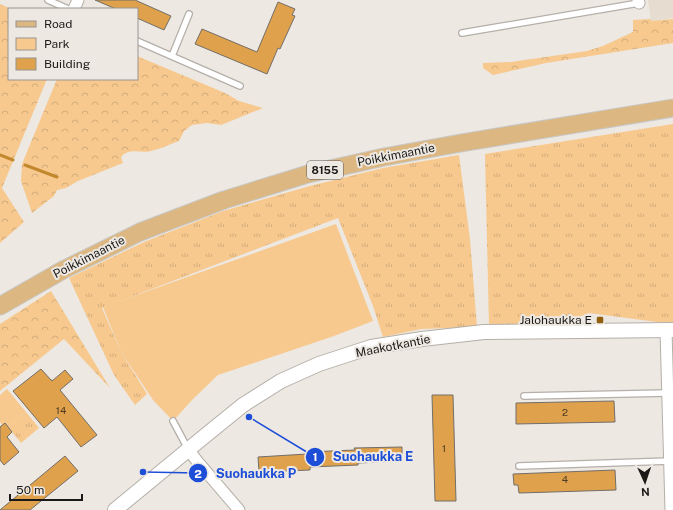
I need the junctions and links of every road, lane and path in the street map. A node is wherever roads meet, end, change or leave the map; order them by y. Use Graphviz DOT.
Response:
graph roads {
  1 [pos="48,0"];
  2 [pos="638,1"];
  3 [pos="66,8"];
  4 [pos="189,14"];
  5 [pos="462,33"];
  6 [pos="138,41"];
  7 [pos="172,56"];
  8 [pos="240,86"];
  9 [pos="673,108"];
  10 [pos="0,306"];
  11 [pos="670,330"];
  12 [pos="668,393"];
  13 [pos="524,396"];
  14 [pos="173,421"];
  15 [pos="671,433"];
  16 [pos="188,449"];
  17 [pos="670,461"];
  18 [pos="519,466"];
  19 [pos="115,510"];
  20 [pos="238,510"];
  21 [pos="671,510"];
  1 -- 3 [label="lane"];
  2 -- 5 [label="lane"];
  4 -- 7 [label="lane"];
  6 -- 7 [label="lane"];
  7 -- 8 [label="lane"];
  9 -- 10 [label="main road, Poikkimaantie / 8155"];
  11 -- 12 [label="street"];
  11 -- 16 [label="street, Maakotkantie"];
  12 -- 13 [label="lane"];
  12 -- 15 [label="street"];
  14 -- 16 [label="lane"];
  15 -- 17 [label="street"];
  16 -- 19 [label="street, Maakotkantie"];
  16 -- 20 [label="street"];
  17 -- 18 [label="lane"];
  17 -- 21 [label="street"];
}
